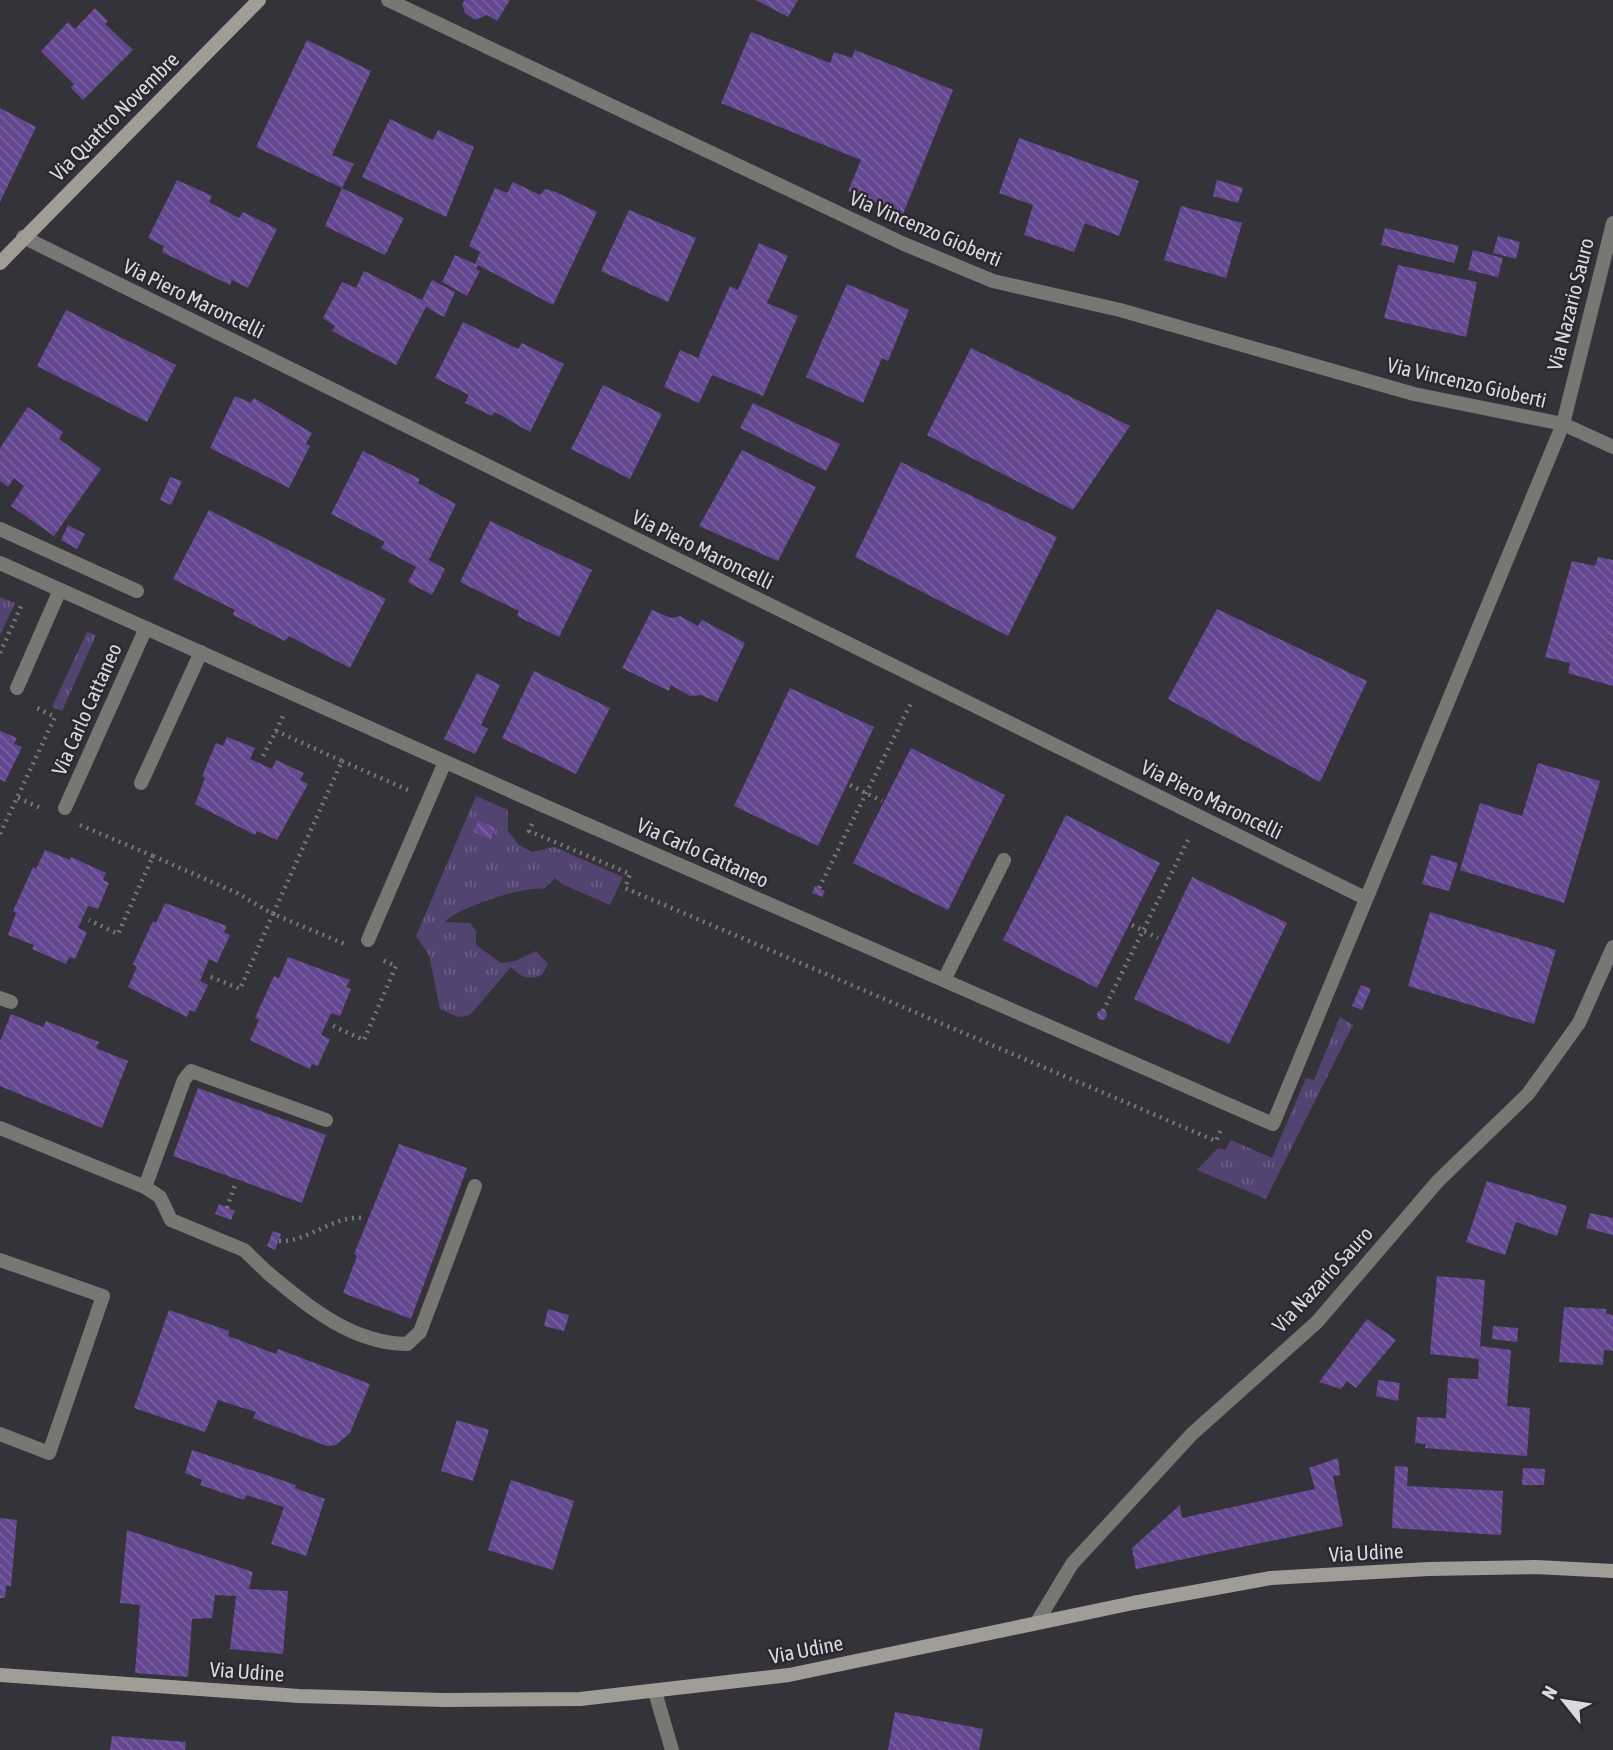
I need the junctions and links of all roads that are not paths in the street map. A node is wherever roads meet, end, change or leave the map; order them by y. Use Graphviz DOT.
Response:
graph roads {
  1 [pos="259,0"];
  2 [pos="388,0"];
  3 [pos="1613,223"];
  4 [pos="23,237"];
  5 [pos="0,263"];
  6 [pos="1563,424"];
  7 [pos="1613,447"];
  8 [pos="0,529"];
  9 [pos="0,564"];
  10 [pos="60,590"];
  11 [pos="137,592"];
  12 [pos="146,628"];
  13 [pos="201,652"];
  14 [pos="17,688"];
  15 [pos="445,762"];
  16 [pos="141,783"];
  17 [pos="62,814"];
  18 [pos="1004,860"];
  19 [pos="1365,898"];
  20 [pos="368,940"];
  21 [pos="1613,948"];
  22 [pos="944,980"];
  23 [pos="1300,1059"];
  24 [pos="327,1121"];
  25 [pos="0,1128"];
  26 [pos="475,1186"];
  27 [pos="145,1187"];
  28 [pos="0,1260"];
  29 [pos="0,1434"];
  30 [pos="1613,1571"];
  31 [pos="1037,1622"];
  32 [pos="0,1675"];
  33 [pos="655,1692"];
  34 [pos="672,1750"];
  1 -- 4 [label="street, Via Quattro Novembre"];
  2 -- 6 [label="street, Via Vincenzo Gioberti"];
  3 -- 6 [label="street, Via Nazario Sauro"];
  4 -- 5 [label="street, Via Quattro Novembre"];
  4 -- 19 [label="street, Via Piero Maroncelli"];
  6 -- 7 [label="street"];
  6 -- 19 [label="street, Via Nazario Sauro"];
  8 -- 11 [label="street"];
  9 -- 10 [label="street, Via Carlo Cattaneo"];
  10 -- 12 [label="street, Via Carlo Cattaneo"];
  10 -- 14 [label="street"];
  12 -- 13 [label="street, Via Carlo Cattaneo"];
  12 -- 17 [label="street, Via Carlo Cattaneo"];
  13 -- 15 [label="street, Via Carlo Cattaneo"];
  13 -- 16 [label="street"];
  15 -- 20 [label="street"];
  15 -- 22 [label="street, Via Carlo Cattaneo"];
  18 -- 22 [label="street"];
  19 -- 23 [label="street, Via Nazario Sauro"];
  21 -- 31 [label="street, Via Nazario Sauro"];
  22 -- 23 [label="street, Via Carlo Cattaneo"];
  24 -- 27 [label="street"];
  25 -- 27 [label="street"];
  26 -- 27 [label="street"];
  28 -- 29 [label="street"];
  30 -- 31 [label="street, Via Udine"];
  31 -- 33 [label="street, Via Udine"];
  32 -- 33 [label="street, Via Udine"];
  33 -- 34 [label="street"];
}
